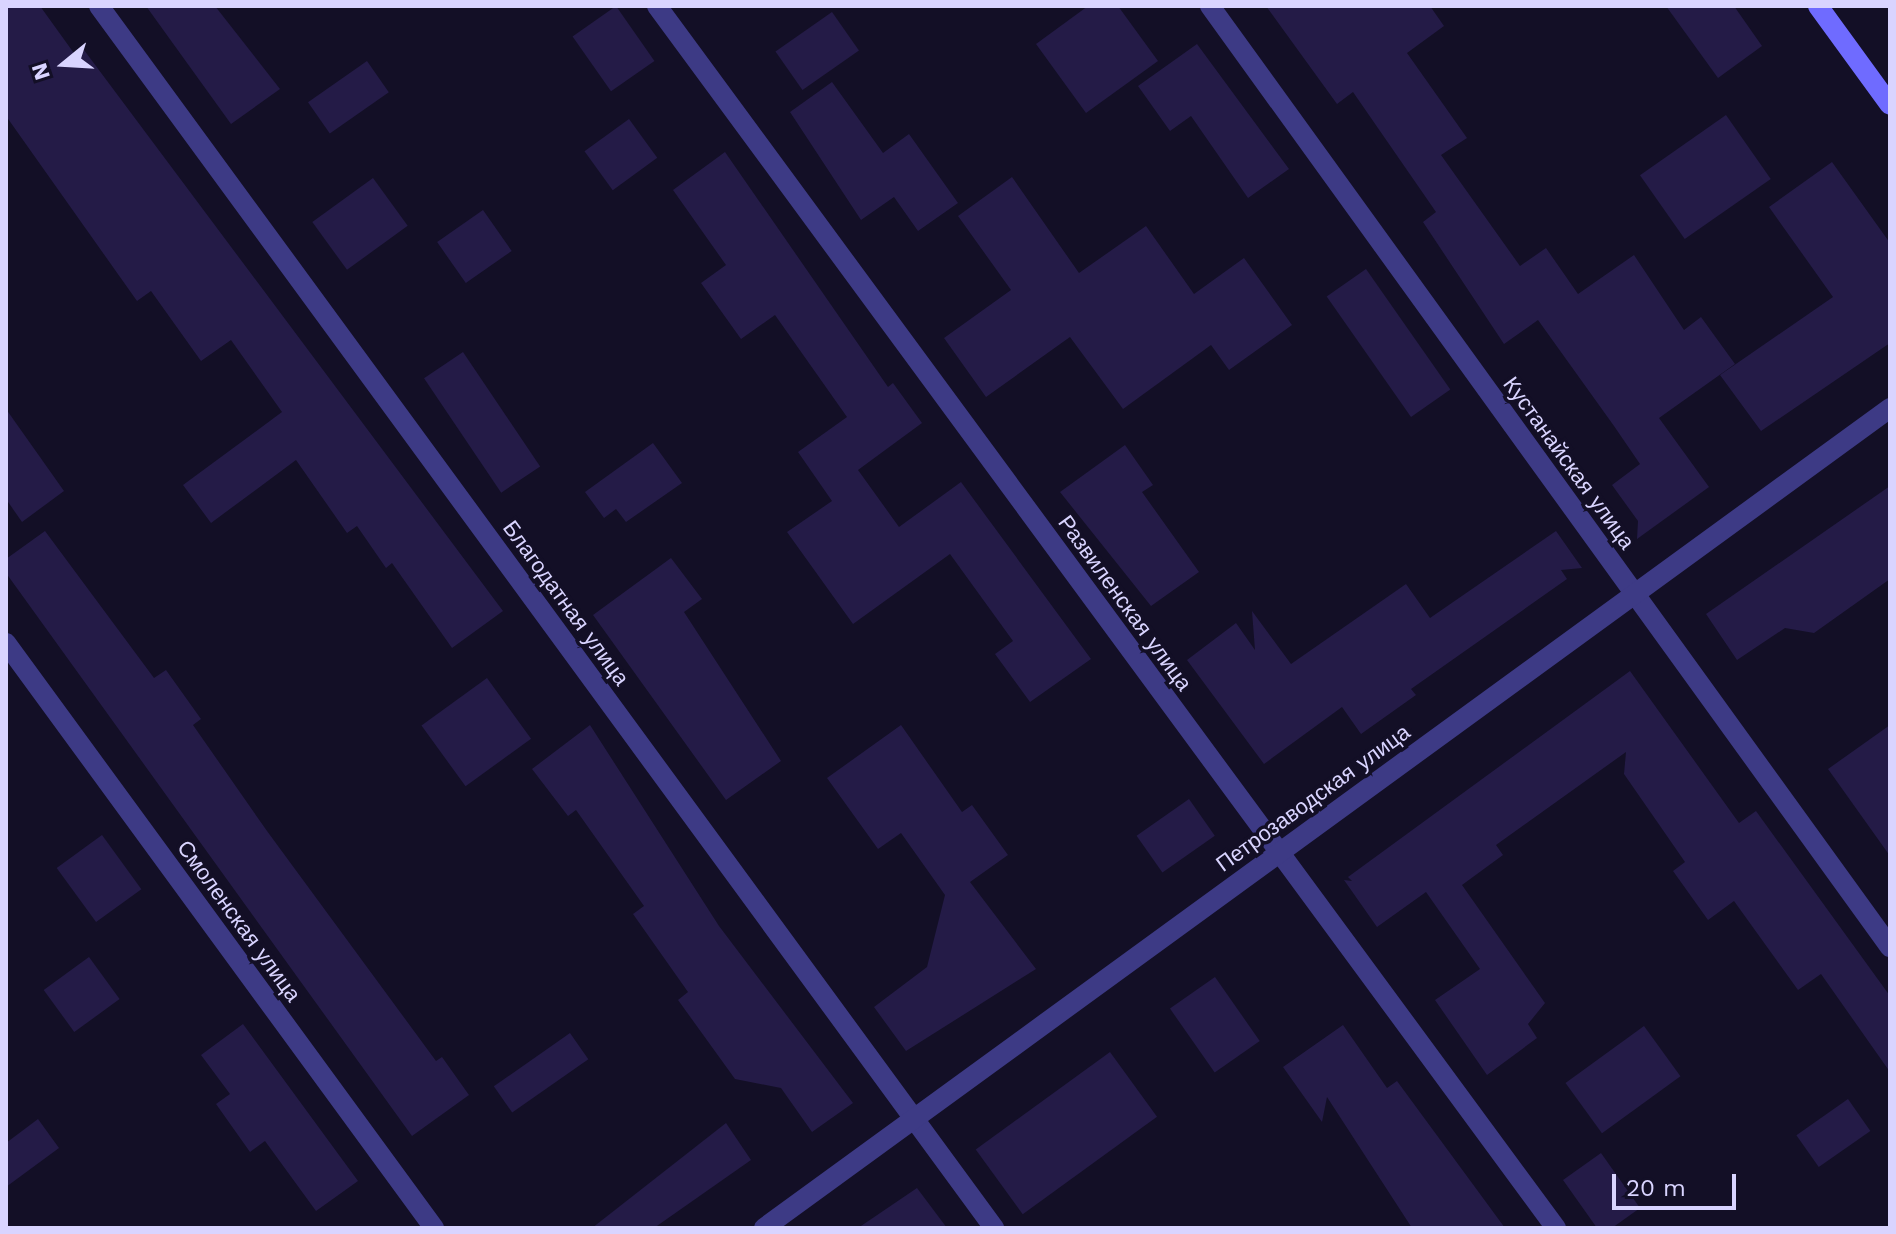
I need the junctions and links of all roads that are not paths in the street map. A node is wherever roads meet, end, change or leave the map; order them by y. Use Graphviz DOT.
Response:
graph roads {
  1 [pos="99,6"];
  2 [pos="657,6"];
  3 [pos="1210,6"];
  4 [pos="1818,6"];
  5 [pos="1890,105"];
  6 [pos="1890,408"];
  7 [pos="1633,592"];
  8 [pos="6,643"];
  9 [pos="1279,853"];
  10 [pos="1890,947"];
  11 [pos="914,1119"];
  12 [pos="434,1228"];
  13 [pos="764,1228"];
  14 [pos="994,1228"];
  15 [pos="1556,1228"];
  1 -- 11 [label="street, Благодатная улица"];
  2 -- 9 [label="street, Развиленская улица"];
  3 -- 7 [label="street, Кустанайская улица"];
  4 -- 5 [label="street"];
  6 -- 7 [label="street, Петрозаводская улица"];
  7 -- 9 [label="street, Петрозаводская улица"];
  7 -- 10 [label="street, Кустанайская улица"];
  8 -- 12 [label="street, Смоленская улица"];
  9 -- 11 [label="street, Петрозаводская улица"];
  9 -- 15 [label="street, Развиленская улица"];
  11 -- 13 [label="street, Петрозаводская улица"];
  11 -- 14 [label="street, Благодатная улица"];
}
